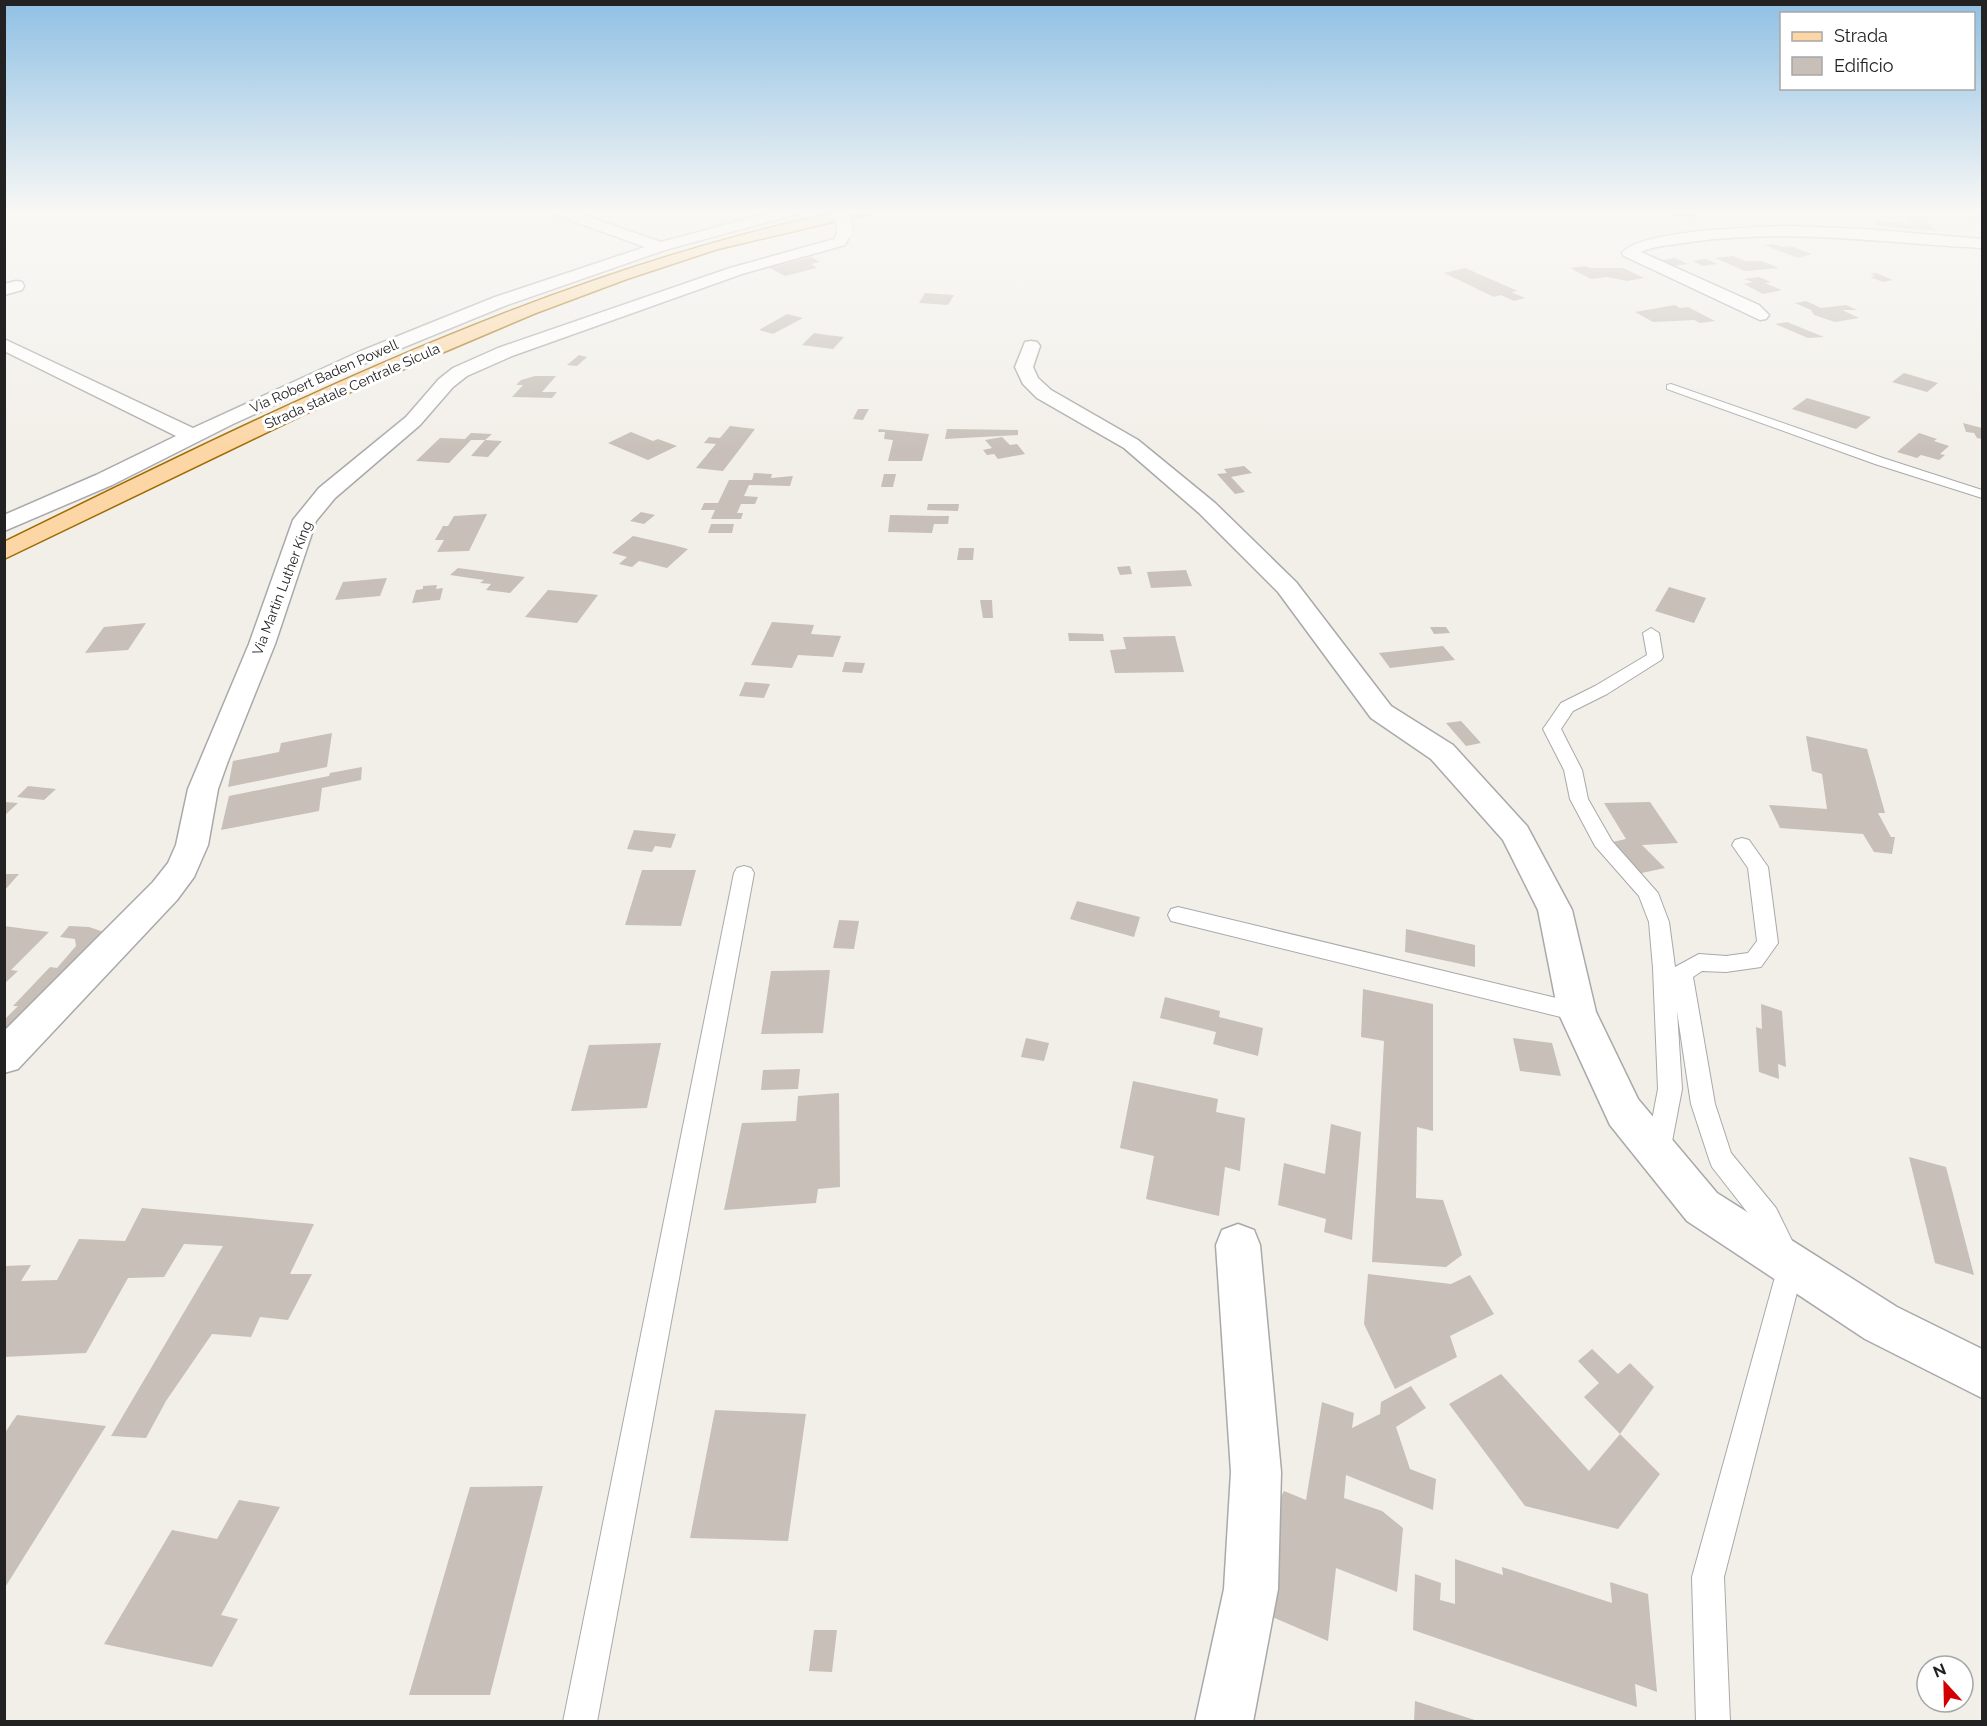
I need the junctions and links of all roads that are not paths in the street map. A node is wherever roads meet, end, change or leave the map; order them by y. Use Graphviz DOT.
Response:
graph roads {
  1 [pos="529,292"];
  2 [pos="579,292"];
  3 [pos="678,292"];
  4 [pos="1714,292"];
  5 [pos="1760,315"];
  6 [pos="4,344"];
  7 [pos="1031,346"];
  8 [pos="1671,387"];
  9 [pos="192,436"];
  10 [pos="1983,494"];
  11 [pos="4,524"];
  12 [pos="4,552"];
  13 [pos="1651,633"];
  14 [pos="1742,845"];
  15 [pos="744,873"];
  16 [pos="1178,915"];
  17 [pos="1577,1012"];
  18 [pos="4,1057"];
  19 [pos="1658,1152"];
  20 [pos="1238,1245"];
  21 [pos="1791,1265"];
  22 [pos="1983,1374"];
  23 [pos="580,1722"];
  24 [pos="1224,1722"];
  25 [pos="1713,1722"];
  1 -- 9 [label="street, Via Robert Baden Powell"];
  2 -- 12 [label="main road, Strada statale Centrale Sicula"];
  3 -- 18 [label="street, Via Martin Luther King"];
  4 -- 5 [label="street"];
  6 -- 9 [label="street"];
  7 -- 17 [label="street"];
  8 -- 10 [label="lane"];
  9 -- 11 [label="street, Via Robert Baden Powell"];
  13 -- 19 [label="lane"];
  14 -- 21 [label="lane"];
  15 -- 23 [label="lane"];
  16 -- 17 [label="lane"];
  17 -- 19 [label="street"];
  19 -- 21 [label="street"];
  20 -- 24 [label="street"];
  21 -- 22 [label="street"];
  21 -- 25 [label="lane"];
}
